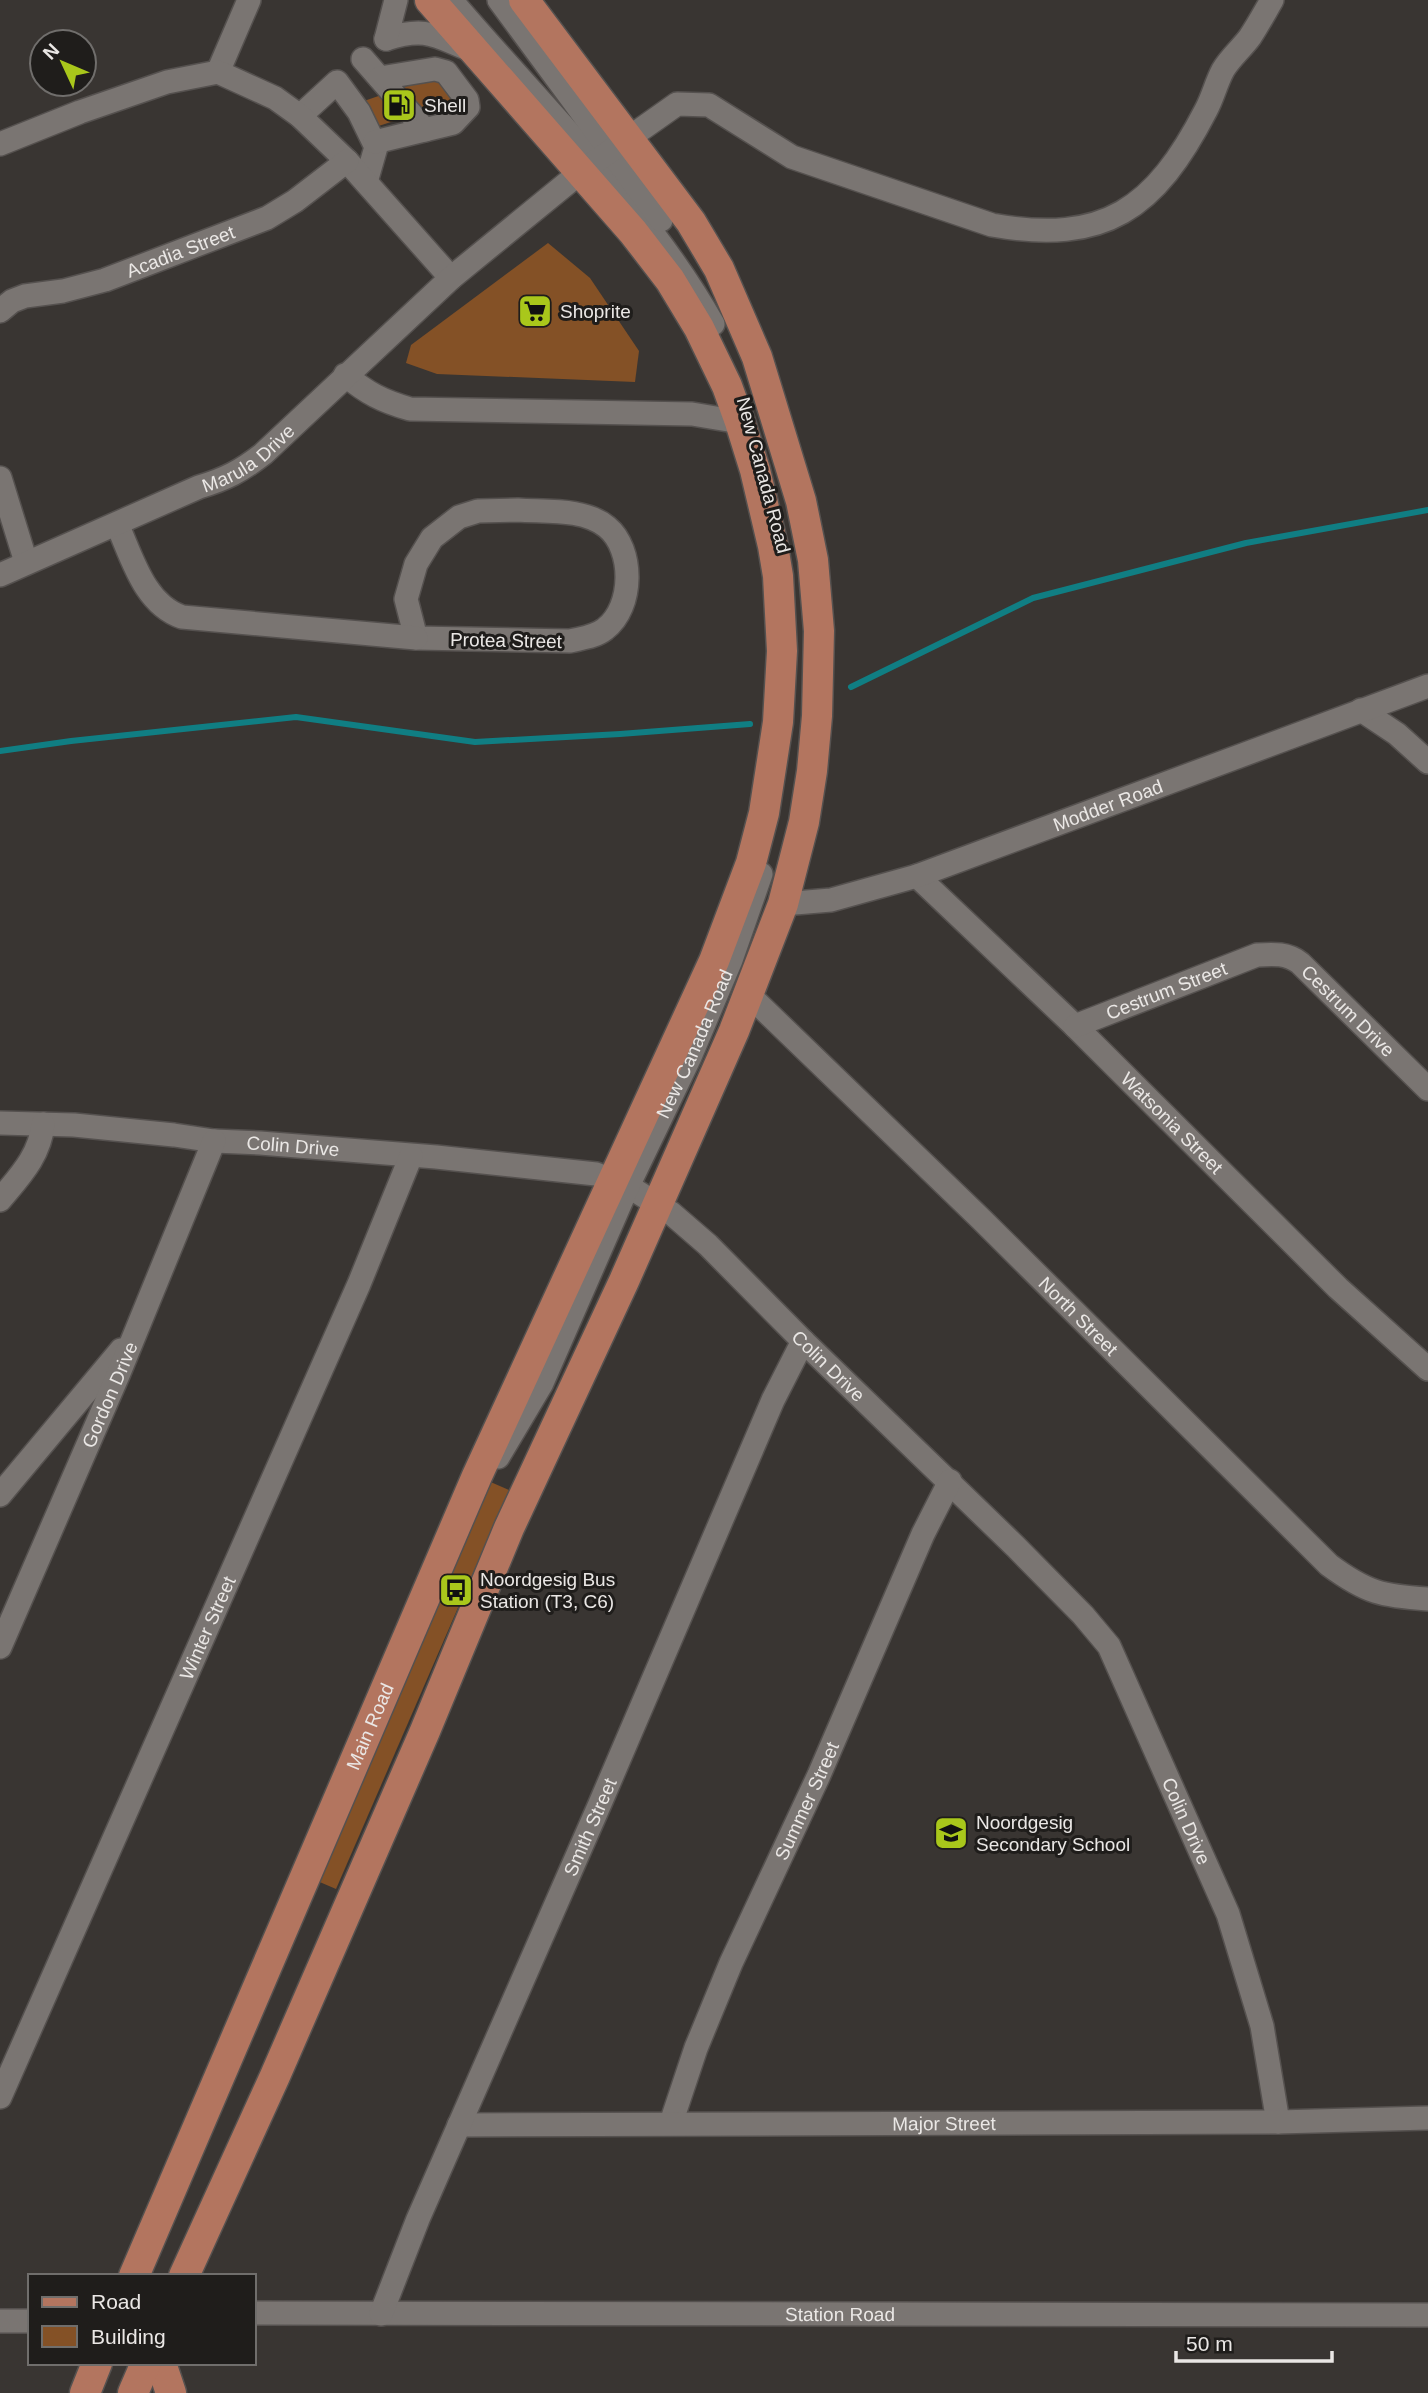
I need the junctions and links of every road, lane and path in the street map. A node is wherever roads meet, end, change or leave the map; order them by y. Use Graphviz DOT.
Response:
graph roads {
  1 [pos="249,0"];
  2 [pos="396,0"];
  3 [pos="429,0"];
  4 [pos="451,0"];
  5 [pos="499,0"];
  6 [pos="524,0"];
  7 [pos="1272,0"];
  8 [pos="474,52"];
  9 [pos="363,60"];
  10 [pos="218,72"];
  11 [pos="380,78"];
  12 [pos="300,116"];
  13 [pos="425,130"];
  14 [pos="375,142"];
  15 [pos="0,144"];
  16 [pos="603,156"];
  17 [pos="347,161"];
  18 [pos="366,182"];
  19 [pos="451,278"];
  20 [pos="0,311"];
  21 [pos="345,376"];
  22 [pos="740,422"];
  23 [pos="0,478"];
  24 [pos="117,524"];
  25 [pos="26,562"];
  26 [pos="0,575"];
  27 [pos="416,638"];
  28 [pos="1428,686"];
  29 [pos="1361,710"];
  30 [pos="1428,762"];
  31 [pos="917,876"];
  32 [pos="783,904"];
  33 [pos="1257,955"];
  34 [pos="749,995"];
  35 [pos="1075,1026"];
  36 [pos="1428,1089"];
  37 [pos="0,1122"];
  38 [pos="43,1124"];
  39 [pos="214,1141"];
  40 [pos="411,1156"];
  41 [pos="637,1192"];
  42 [pos="0,1200"];
  43 [pos="134,1335"];
  44 [pos="803,1341"];
  45 [pos="1428,1369"];
  46 [pos="950,1481"];
  47 [pos="0,1495"];
  48 [pos="1428,1599"];
  49 [pos="0,1647"];
  50 [pos="0,2097"];
  51 [pos="1428,2118"];
  52 [pos="1278,2122"];
  53 [pos="671,2123"];
  54 [pos="459,2125"];
  55 [pos="135,2274"];
  56 [pos="147,2274"];
  57 [pos="173,2274"];
  58 [pos="185,2274"];
  59 [pos="256,2313"];
  60 [pos="381,2314"];
  61 [pos="1428,2315"];
  62 [pos="0,2321"];
  63 [pos="28,2321"];
  64 [pos="96,2365"];
  65 [pos="108,2365"];
  66 [pos="133,2365"];
  67 [pos="145,2365"];
  68 [pos="162,2365"];
  69 [pos="85,2393"];
  70 [pos="96,2393"];
  71 [pos="122,2393"];
  72 [pos="133,2393"];
  73 [pos="171,2393"];
  1 -- 10 [label="street"];
  2 -- 8 [label="street"];
  3 -- 8 [label="main road, New Canada Road"];
  4 -- 16 [label="street, New Canada Road"];
  5 -- 16 [label="street, New Canada Road"];
  6 -- 16 [label="main road, New Canada Road"];
  7 -- 16 [label="street, Marula Drive"];
  8 -- 16 [label="main road, New Canada Road"];
  9 -- 11 [label="street"];
  10 -- 12 [label="street"];
  10 -- 15 [label="street"];
  11 -- 13 [label="street"];
  11 -- 13 [label="street"];
  12 -- 14 [label="street"];
  12 -- 17 [label="street"];
  13 -- 14 [label="street"];
  14 -- 18 [label="street"];
  16 -- 19 [label="street, Marula Drive"];
  16 -- 22 [label="main road, New Canada Road"];
  16 -- 32 [label="main road, New Canada Road"];
  16 -- 41 [label="street, New Canada Road"];
  17 -- 18 [label="street"];
  17 -- 20 [label="street, Acadia Street"];
  18 -- 19 [label="street"];
  19 -- 21 [label="street, Marula Drive"];
  21 -- 22 [label="street"];
  21 -- 24 [label="street, Marula Drive"];
  22 -- 41 [label="main road, New Canada Road"];
  23 -- 25 [label="street"];
  24 -- 25 [label="street, Marula Drive"];
  24 -- 27 [label="street, Protea Street"];
  25 -- 26 [label="street, Marula Drive"];
  27 -- 27 [label="street, Protea Street"];
  28 -- 29 [label="street, Modder Road"];
  29 -- 30 [label="street"];
  29 -- 31 [label="street, Modder Road"];
  31 -- 32 [label="street, Modder Road"];
  31 -- 35 [label="street, Watsonia Street"];
  32 -- 34 [label="main road, New Canada Road"];
  33 -- 35 [label="street, Cestrum Street"];
  33 -- 36 [label="street, Cestrum Drive"];
  34 -- 41 [label="main road, New Canada Road"];
  34 -- 48 [label="street, North Street"];
  35 -- 45 [label="street, Watsonia Street"];
  37 -- 38 [label="street, Colin Drive"];
  38 -- 39 [label="street, Colin Drive"];
  38 -- 42 [label="street"];
  39 -- 40 [label="street, Colin Drive"];
  39 -- 43 [label="street, Gordon Drive"];
  40 -- 41 [label="street, Colin Drive"];
  40 -- 50 [label="street, Winter Street"];
  41 -- 44 [label="street, Colin Drive"];
  41 -- 55 [label="main road, Main Road"];
  41 -- 56 [label="street, Main Road"];
  41 -- 57 [label="street"];
  41 -- 58 [label="main road"];
  43 -- 47 [label="street"];
  43 -- 49 [label="street, Gordon Drive"];
  44 -- 46 [label="street, Colin Drive"];
  44 -- 54 [label="street, Smith Street"];
  46 -- 52 [label="street, Colin Drive"];
  46 -- 53 [label="street, Summer Street"];
  51 -- 52 [label="street, Major Street"];
  52 -- 53 [label="street, Major Street"];
  53 -- 54 [label="street, Major Street"];
  54 -- 60 [label="street, Smith Street"];
  59 -- 60 [label="street, Station Road"];
  60 -- 61 [label="street, Station Road"];
  62 -- 63 [label="street"];
  64 -- 69 [label="main road"];
  65 -- 70 [label="street"];
  66 -- 71 [label="street"];
  67 -- 72 [label="main road"];
  68 -- 73 [label="main road"];
}
